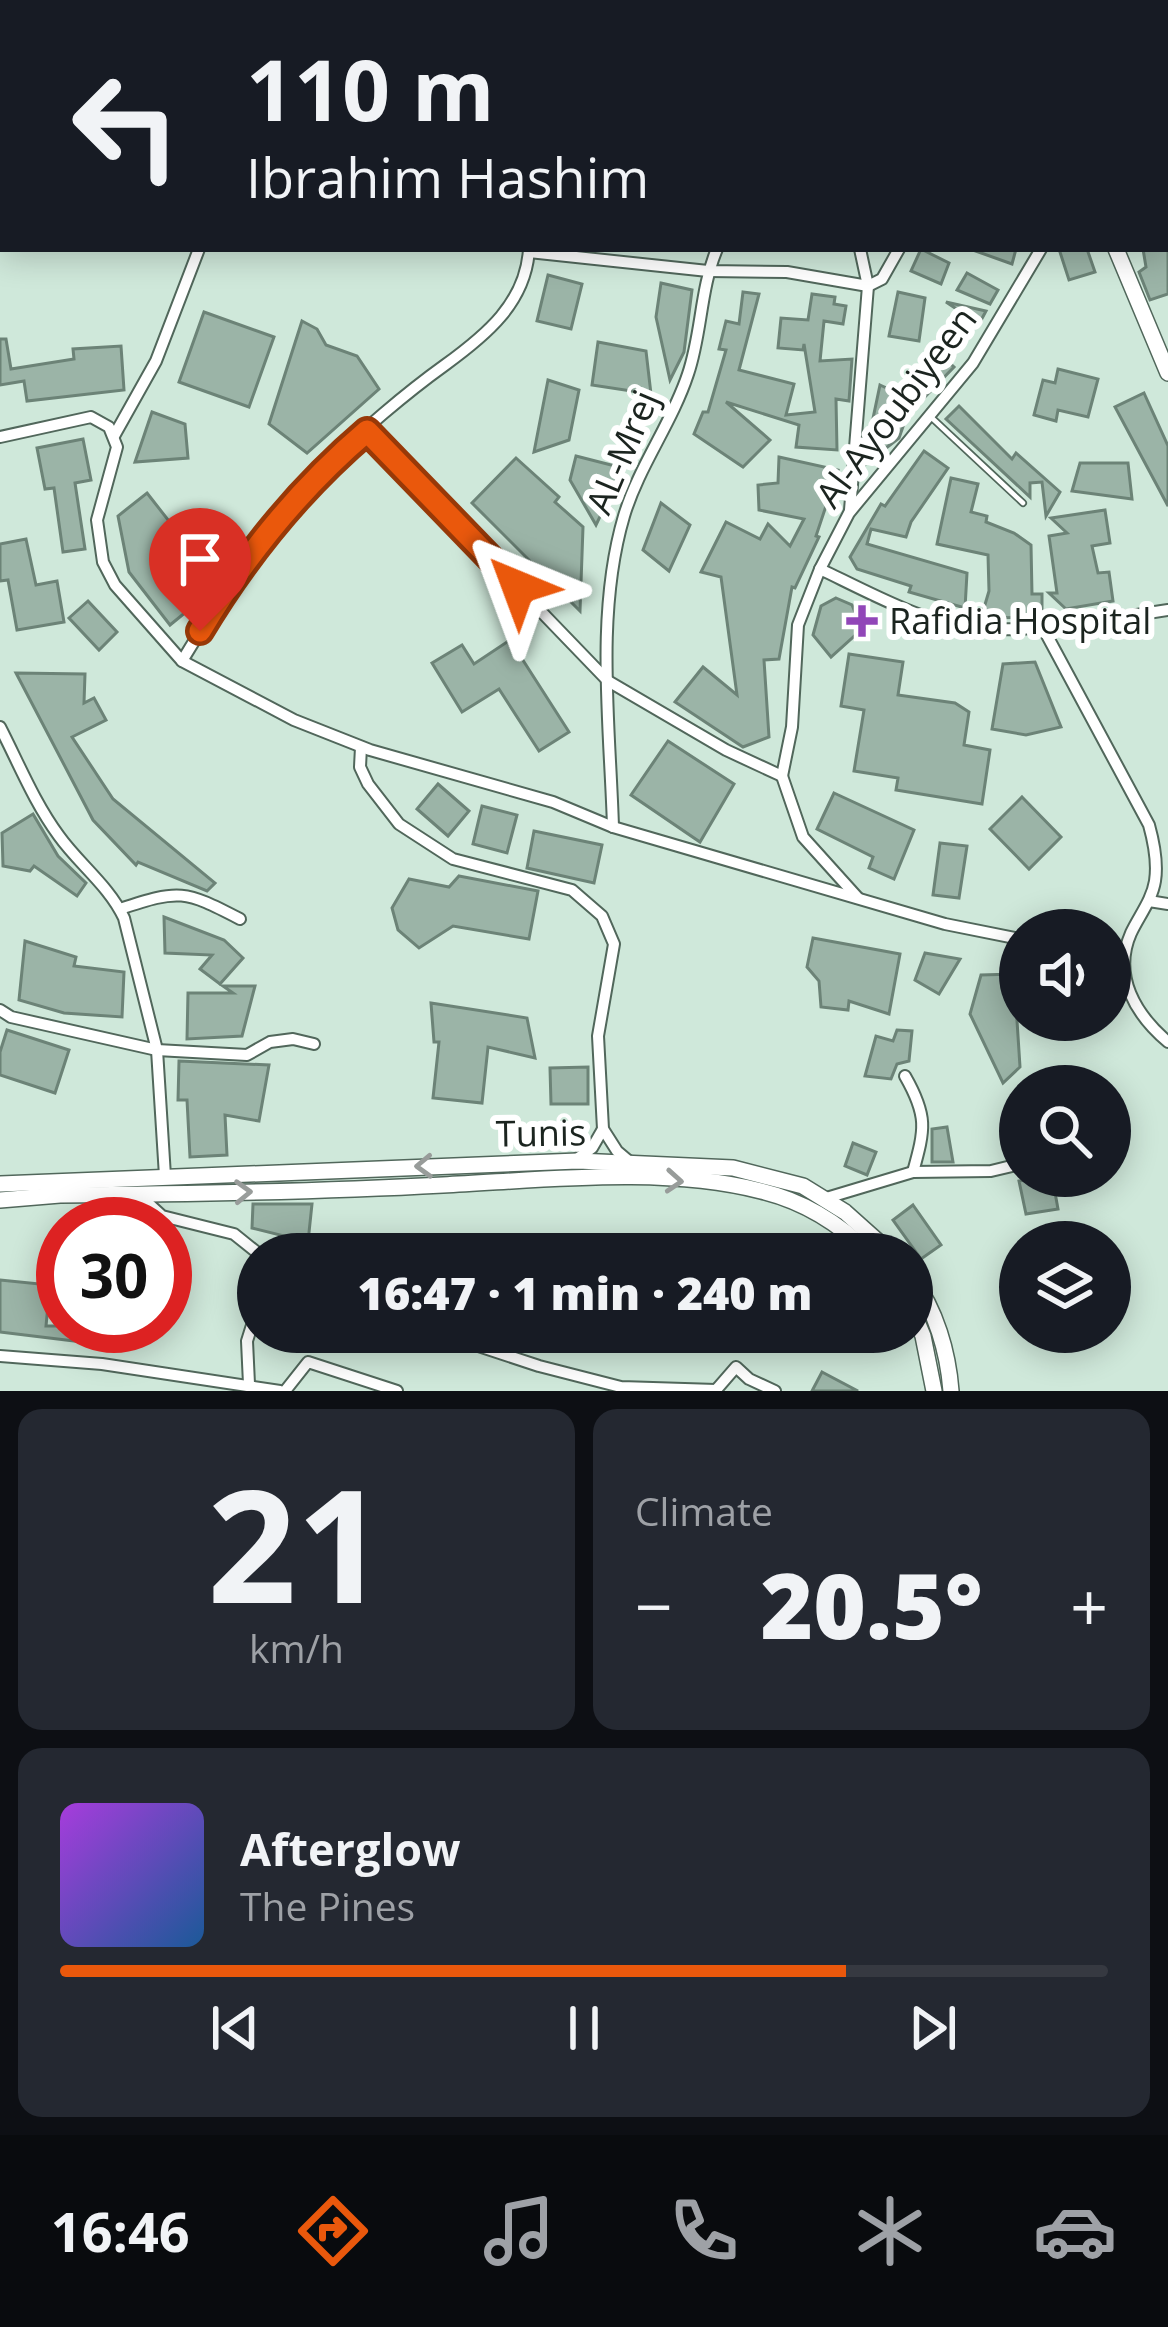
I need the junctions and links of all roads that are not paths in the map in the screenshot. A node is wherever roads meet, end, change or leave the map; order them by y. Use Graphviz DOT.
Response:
graph roads {
  1 [pos="198,252"];
  2 [pos="529,252"];
  3 [pos="538,252"];
  4 [pos="716,252"];
  5 [pos="861,252"];
  6 [pos="897,252"];
  7 [pos="1039,252"];
  8 [pos="1118,252"];
  9 [pos="708,272"];
  10 [pos="868,286"];
  11 [pos="1168,373"];
  12 [pos="927,414"];
  13 [pos="367,431"];
  14 [pos="114,436"];
  15 [pos="0,437"];
  16 [pos="1023,503"];
  17 [pos="849,513"];
  18 [pos="820,569"];
  19 [pos="1168,610"];
  20 [pos="1043,628"];
  21 [pos="182,661"];
  22 [pos="608,681"];
  23 [pos="0,727"];
  24 [pos="361,747"];
  25 [pos="782,776"];
  26 [pos="613,827"];
  27 [pos="859,899"];
  28 [pos="1149,901"];
  29 [pos="1168,904"];
  30 [pos="120,909"];
  31 [pos="240,920"];
  32 [pos="1131,933"];
  33 [pos="999,935"];
  34 [pos="1131,994"];
  35 [pos="0,1010"];
  36 [pos="1168,1042"];
  37 [pos="314,1044"];
  38 [pos="157,1050"];
  39 [pos="905,1076"];
  40 [pos="603,1129"];
  41 [pos="574,1161"];
  42 [pos="630,1162"];
  43 [pos="999,1169"];
  44 [pos="913,1172"];
  45 [pos="165,1176"];
  46 [pos="0,1184"];
  47 [pos="138,1194"];
  48 [pos="824,1198"];
  49 [pos="0,1200"];
  50 [pos="845,1233"];
  51 [pos="870,1233"];
  52 [pos="237,1236"];
  53 [pos="933,1322"];
  54 [pos="248,1353"];
  55 [pos="500,1353"];
  56 [pos="926,1353"];
  57 [pos="0,1356"];
  58 [pos="249,1384"];
  59 [pos="283,1391"];
  60 [pos="398,1391"];
  61 [pos="775,1391"];
  62 [pos="934,1391"];
  63 [pos="951,1391"];
  1 -- 14 [label="street"];
  2 -- 13 [label="street"];
  3 -- 9 [label="street"];
  4 -- 9 [label="street, AL-Mrej"];
  5 -- 10 [label="street"];
  6 -- 10 [label="street"];
  7 -- 12 [label="street, Al-Ayoubiyeen"];
  8 -- 11 [label="main road"];
  9 -- 10 [label="street"];
  9 -- 22 [label="street, AL-Mrej"];
  10 -- 17 [label="street"];
  12 -- 16 [label="lane"];
  12 -- 17 [label="street, Al-Ayoubiyeen"];
  13 -- 21 [label="street"];
  13 -- 22 [label="street"];
  14 -- 15 [label="street"];
  14 -- 21 [label="street"];
  17 -- 18 [label="street, Al-Ayoubiyeen"];
  18 -- 20 [label="street"];
  18 -- 25 [label="street, Al-Ayoubiyeen"];
  19 -- 20 [label="street"];
  20 -- 28 [label="street"];
  21 -- 24 [label="street"];
  22 -- 25 [label="street"];
  22 -- 26 [label="street, AL-Mrej"];
  23 -- 30 [label="street"];
  24 -- 26 [label="street"];
  24 -- 40 [label="street"];
  25 -- 27 [label="street"];
  26 -- 27 [label="street"];
  27 -- 33 [label="street"];
  28 -- 29 [label="street"];
  28 -- 32 [label="street"];
  30 -- 31 [label="street"];
  30 -- 38 [label="street"];
  34 -- 36 [label="street"];
  35 -- 38 [label="street"];
  37 -- 38 [label="street"];
  38 -- 45 [label="street"];
  39 -- 44 [label="street"];
  40 -- 41 [label="street"];
  40 -- 42 [label="street"];
  41 -- 42 [label="main road, Tunis"];
  41 -- 45 [label="main road, Tunis, one-way"];
  42 -- 48 [label="main road, Tunis"];
  43 -- 44 [label="street"];
  44 -- 48 [label="street"];
  45 -- 46 [label="main road, Tunis"];
  47 -- 49 [label="main road"];
  47 -- 50 [label="main road, one-way"];
  47 -- 52 [label="street"];
  48 -- 51 [label="main road, Tunis"];
  53 -- 63 [label="main road"];
  54 -- 58 [label="street"];
  55 -- 61 [label="street"];
  56 -- 62 [label="main road"];
  57 -- 58 [label="street"];
  58 -- 59 [label="street"];
  59 -- 60 [label="street"];
}
